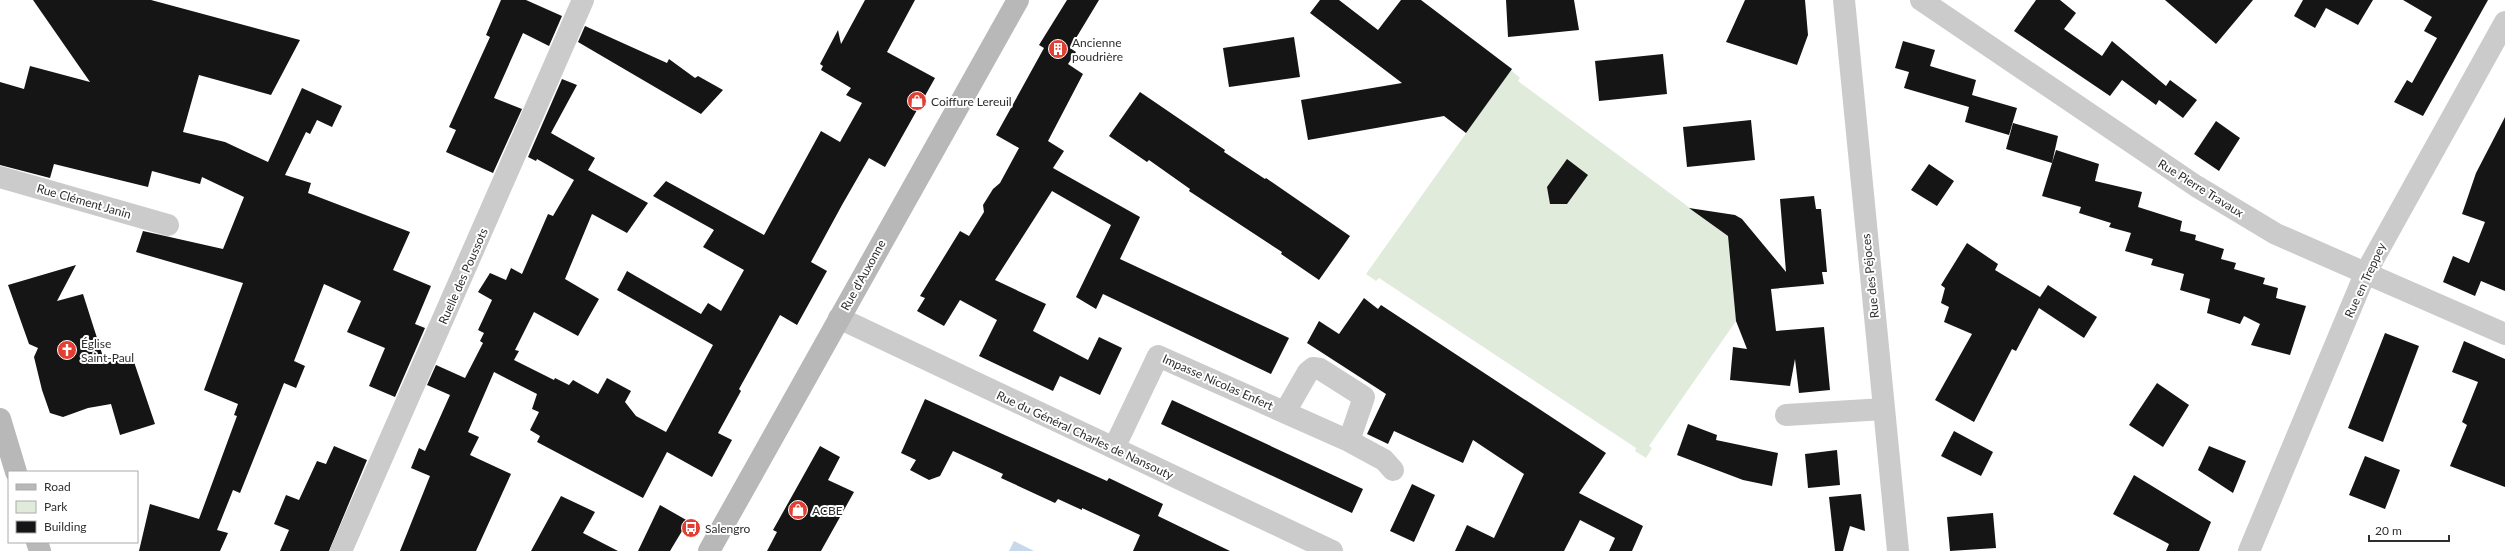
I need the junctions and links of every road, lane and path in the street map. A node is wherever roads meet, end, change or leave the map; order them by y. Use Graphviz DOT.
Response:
graph roads {
  1 [pos="583,0"];
  2 [pos="1018,0"];
  3 [pos="1844,0"];
  4 [pos="1921,0"];
  5 [pos="2505,22"];
  6 [pos="0,177"];
  7 [pos="168,225"];
  8 [pos="2365,274"];
  9 [pos="839,318"];
  10 [pos="2505,334"];
  11 [pos="1884,409"];
  12 [pos="1285,412"];
  13 [pos="1786,415"];
  14 [pos="0,419"];
  15 [pos="1349,441"];
  16 [pos="1114,448"];
  17 [pos="1393,470"];
  18 [pos="16,471"];
  19 [pos="341,551"];
  20 [pos="709,551"];
  21 [pos="1332,551"];
  22 [pos="1898,551"];
  23 [pos="2249,551"];
  1 -- 19 [label="street, Ruelle des Poussots"];
  2 -- 9 [label="main road, Rue d'Auxonne"];
  3 -- 11 [label="street, Rue des Péjoces"];
  4 -- 8 [label="street, Rue Pierre Travaux"];
  5 -- 8 [label="street, Rue en Treppey"];
  6 -- 7 [label="street, Rue Clément Janin"];
  8 -- 10 [label="street, Rue Pierre Travaux"];
  8 -- 23 [label="street, Rue en Treppey"];
  9 -- 16 [label="street, Rue du Général Charles de Nansouty"];
  9 -- 20 [label="main road, Rue d'Auxonne"];
  11 -- 13 [label="street"];
  11 -- 22 [label="street, Rue des Péjoces"];
  12 -- 15 [label="street, Impasse Nicolas Enfert"];
  12 -- 15 [label="street, Impasse Nicolas Enfert"];
  12 -- 16 [label="street, Impasse Nicolas Enfert"];
  14 -- 18 [label="main road"];
  15 -- 17 [label="street, Impasse Nicolas Enfert"];
  16 -- 21 [label="street, Rue du Général Charles de Nansouty"];
}
